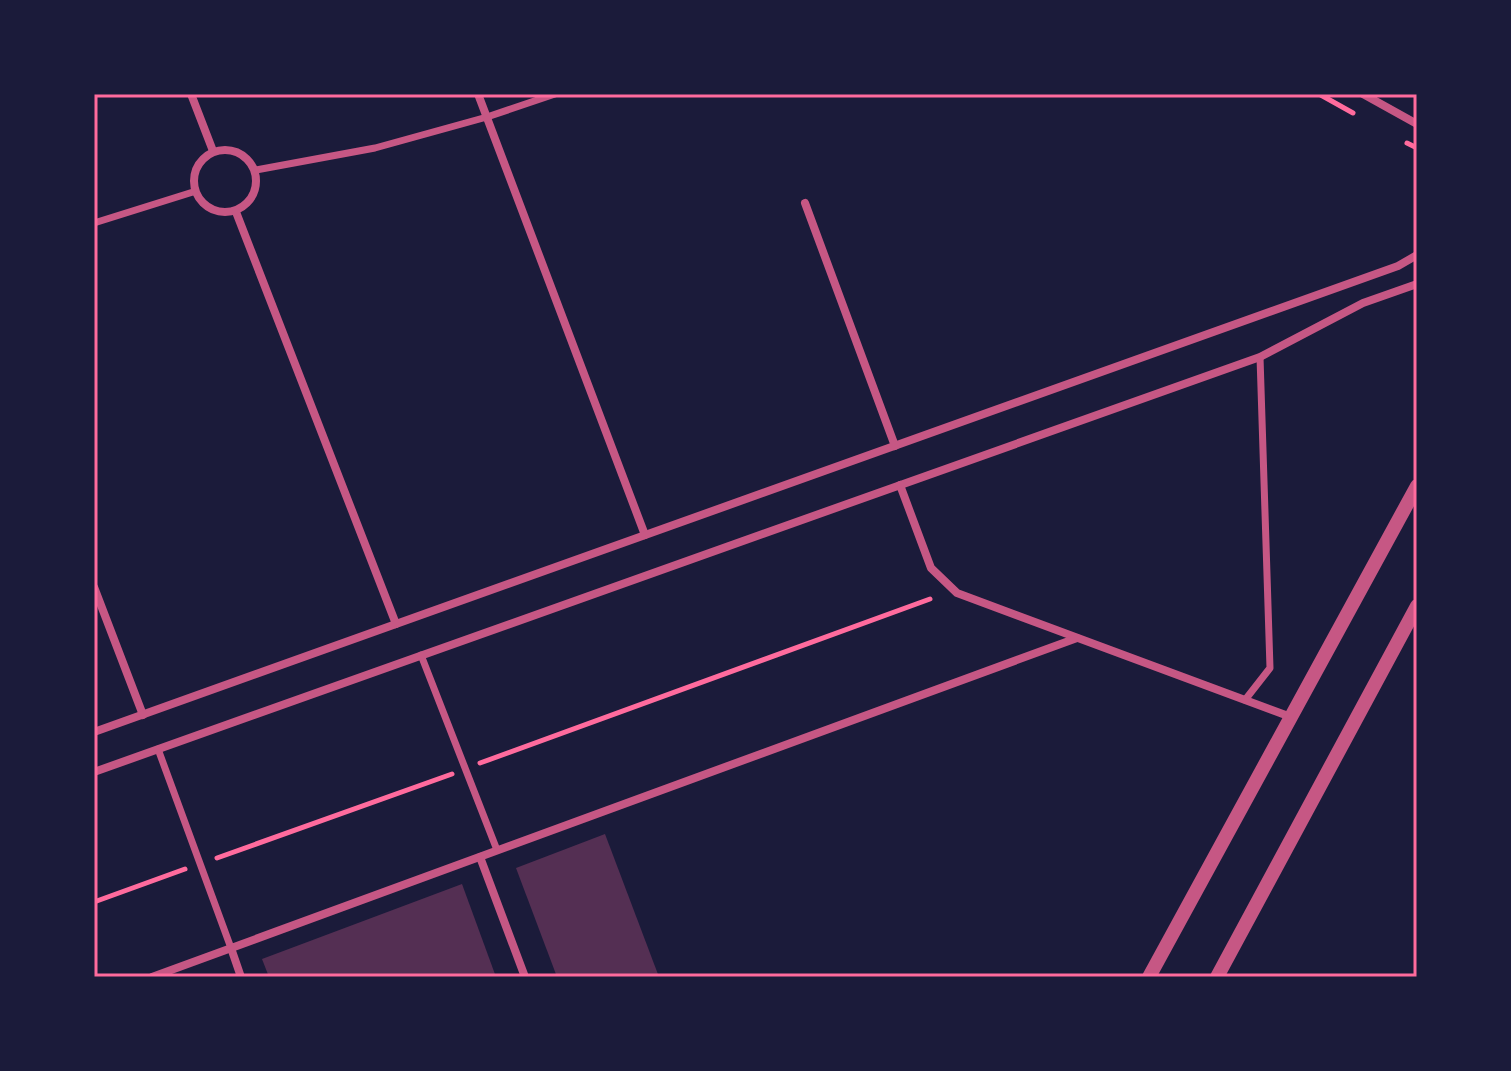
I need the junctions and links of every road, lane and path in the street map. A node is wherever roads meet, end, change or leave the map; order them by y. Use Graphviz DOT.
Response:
graph roads {
  1 [pos="191,94"];
  2 [pos="478,94"];
  3 [pos="555,94"];
  4 [pos="1363,94"];
  5 [pos="487,117"];
  6 [pos="1417,124"];
  7 [pos="213,151"];
  8 [pos="256,170"];
  9 [pos="193,192"];
  10 [pos="805,203"];
  11 [pos="236,212"];
  12 [pos="94,223"];
  13 [pos="1417,255"];
  14 [pos="1417,284"];
  15 [pos="1260,357"];
  16 [pos="895,446"];
  17 [pos="900,485"];
  18 [pos="1417,486"];
  19 [pos="645,535"];
  20 [pos="94,587"];
  21 [pos="930,599"];
  22 [pos="1417,606"];
  23 [pos="396,624"];
  24 [pos="1077,638"];
  25 [pos="421,655"];
  26 [pos="1245,700"];
  27 [pos="143,715"];
  28 [pos="1291,717"];
  29 [pos="94,732"];
  30 [pos="158,749"];
  31 [pos="465,769"];
  32 [pos="94,772"];
  33 [pos="497,850"];
  34 [pos="480,857"];
  35 [pos="200,864"];
  36 [pos="94,902"];
  37 [pos="231,948"];
  38 [pos="152,977"];
  39 [pos="241,977"];
  40 [pos="525,977"];
  41 [pos="1149,977"];
  42 [pos="1217,977"];
  1 -- 7 [label="street"];
  2 -- 5 [label="street"];
  3 -- 5 [label="street"];
  4 -- 6 [label="street"];
  5 -- 8 [label="street"];
  5 -- 19 [label="street"];
  7 -- 8 [label="street"];
  7 -- 9 [label="street"];
  8 -- 11 [label="street"];
  9 -- 11 [label="street"];
  9 -- 12 [label="street"];
  10 -- 16 [label="street"];
  11 -- 23 [label="street"];
  13 -- 16 [label="street"];
  14 -- 15 [label="street"];
  15 -- 17 [label="street"];
  15 -- 26 [label="street"];
  16 -- 19 [label="street"];
  17 -- 24 [label="street"];
  17 -- 25 [label="street"];
  18 -- 28 [label="street"];
  19 -- 23 [label="street"];
  20 -- 27 [label="street"];
  21 -- 31 [label="path"];
  22 -- 42 [label="street"];
  23 -- 27 [label="street"];
  24 -- 26 [label="street"];
  24 -- 33 [label="street"];
  25 -- 30 [label="street"];
  25 -- 31 [label="street"];
  26 -- 28 [label="street"];
  27 -- 29 [label="street"];
  28 -- 41 [label="street"];
  30 -- 32 [label="street"];
  30 -- 35 [label="street"];
  31 -- 33 [label="street"];
  31 -- 35 [label="path"];
  33 -- 34 [label="street"];
  34 -- 37 [label="street"];
  34 -- 40 [label="street"];
  35 -- 36 [label="path"];
  35 -- 37 [label="street"];
  37 -- 38 [label="street"];
  37 -- 39 [label="street"];
}
